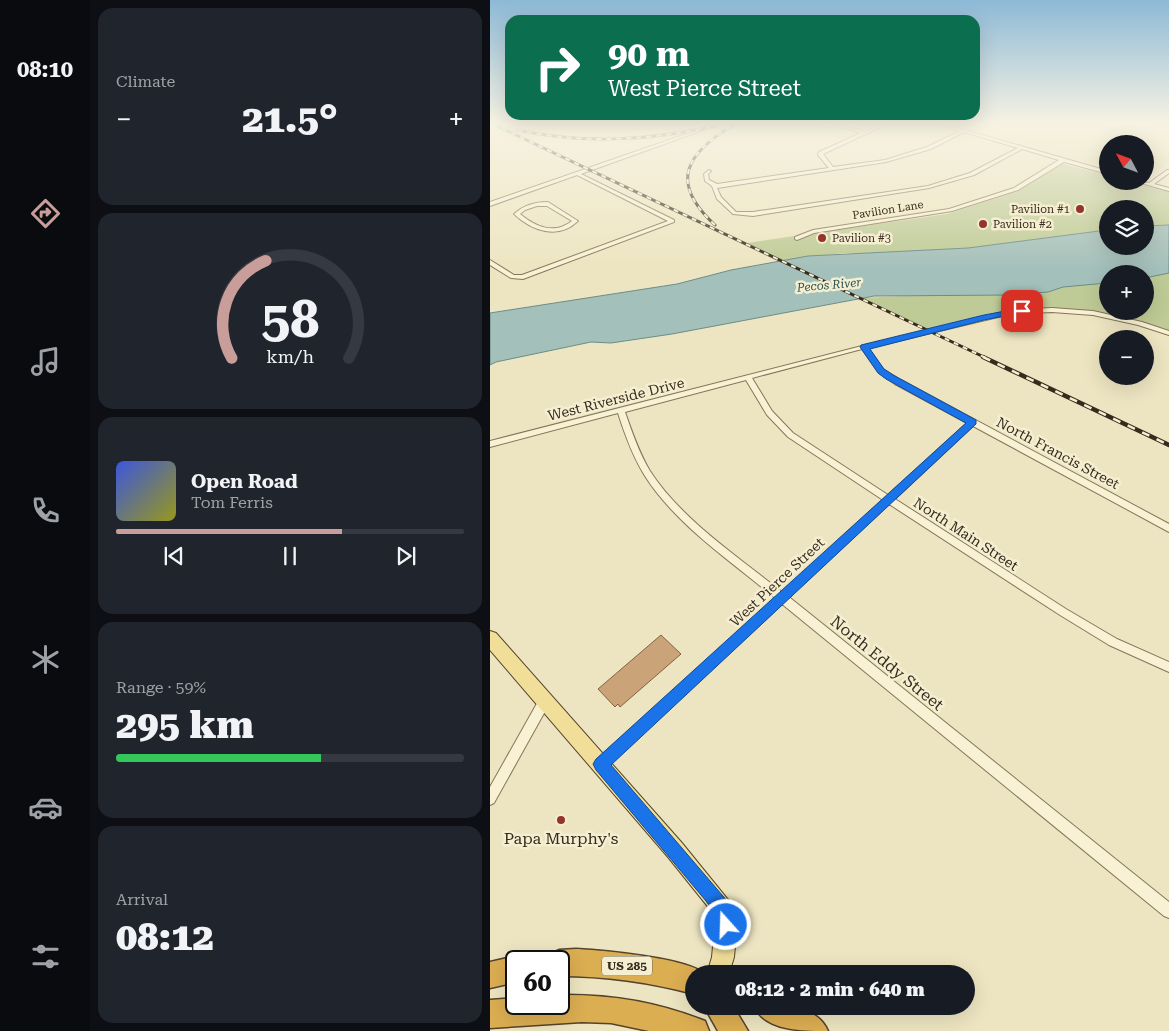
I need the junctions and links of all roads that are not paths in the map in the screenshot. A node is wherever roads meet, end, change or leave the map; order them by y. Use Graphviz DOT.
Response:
graph roads {
  1 [pos="708,172"];
  2 [pos="811,172"];
  3 [pos="975,172"];
  4 [pos="1043,172"];
  5 [pos="1167,172"];
  6 [pos="576,173"];
  7 [pos="1154,182"];
  8 [pos="716,186"];
  9 [pos="1154,186"];
  10 [pos="1169,190"];
  11 [pos="516,195"];
  12 [pos="490,204"];
  13 [pos="532,205"];
  14 [pos="797,238"];
  15 [pos="490,262"];
  16 [pos="1169,333"];
  17 [pos="864,347"];
  18 [pos="748,378"];
  19 [pos="621,410"];
  20 [pos="973,422"];
  21 [pos="490,444"];
  22 [pos="888,500"];
  23 [pos="1169,528"];
  24 [pos="782,599"];
  25 [pos="490,638"];
  26 [pos="1169,667"];
  27 [pos="544,702"];
  28 [pos="601,764"];
  29 [pos="490,799"];
  30 [pos="1169,912"];
  31 [pos="570,963"];
  32 [pos="721,965"];
  33 [pos="505,972"];
  34 [pos="490,975"];
  35 [pos="685,978"];
  36 [pos="490,1014"];
  37 [pos="723,1015"];
  38 [pos="784,1015"];
  39 [pos="695,1031"];
  40 [pos="734,1031"];
  41 [pos="814,1031"];
  1 -- 8 [label="street"];
  2 -- 8 [label="street"];
  3 -- 8 [label="street"];
  4 -- 14 [label="street, Pavilion Lane"];
  5 -- 7 [label="street"];
  6 -- 11 [label="street"];
  6 -- 15 [label="street"];
  9 -- 10 [label="street"];
  11 -- 12 [label="street"];
  11 -- 13 [label="street"];
  13 -- 13 [label="street"];
  16 -- 17 [label="street, West Riverside Drive"];
  17 -- 18 [label="street, West Riverside Drive"];
  17 -- 20 [label="street, North Francis Street"];
  18 -- 19 [label="street, West Riverside Drive"];
  18 -- 22 [label="street, North Main Street"];
  19 -- 21 [label="street, West Riverside Drive"];
  19 -- 24 [label="street, North Eddy Street"];
  20 -- 22 [label="street, West Pierce Street"];
  20 -- 23 [label="street, North Francis Street"];
  22 -- 24 [label="street, West Pierce Street"];
  22 -- 26 [label="street, North Main Street"];
  24 -- 28 [label="street, West Pierce Street"];
  24 -- 30 [label="street, North Eddy Street"];
  25 -- 27 [label="main road"];
  27 -- 28 [label="main road"];
  27 -- 29 [label="street"];
  28 -- 32 [label="main road"];
  31 -- 35 [label="highway, US 285"];
  33 -- 34 [label="highway"];
  36 -- 39 [label="highway"];
  37 -- 40 [label="highway"];
  38 -- 41 [label="highway"];
}
